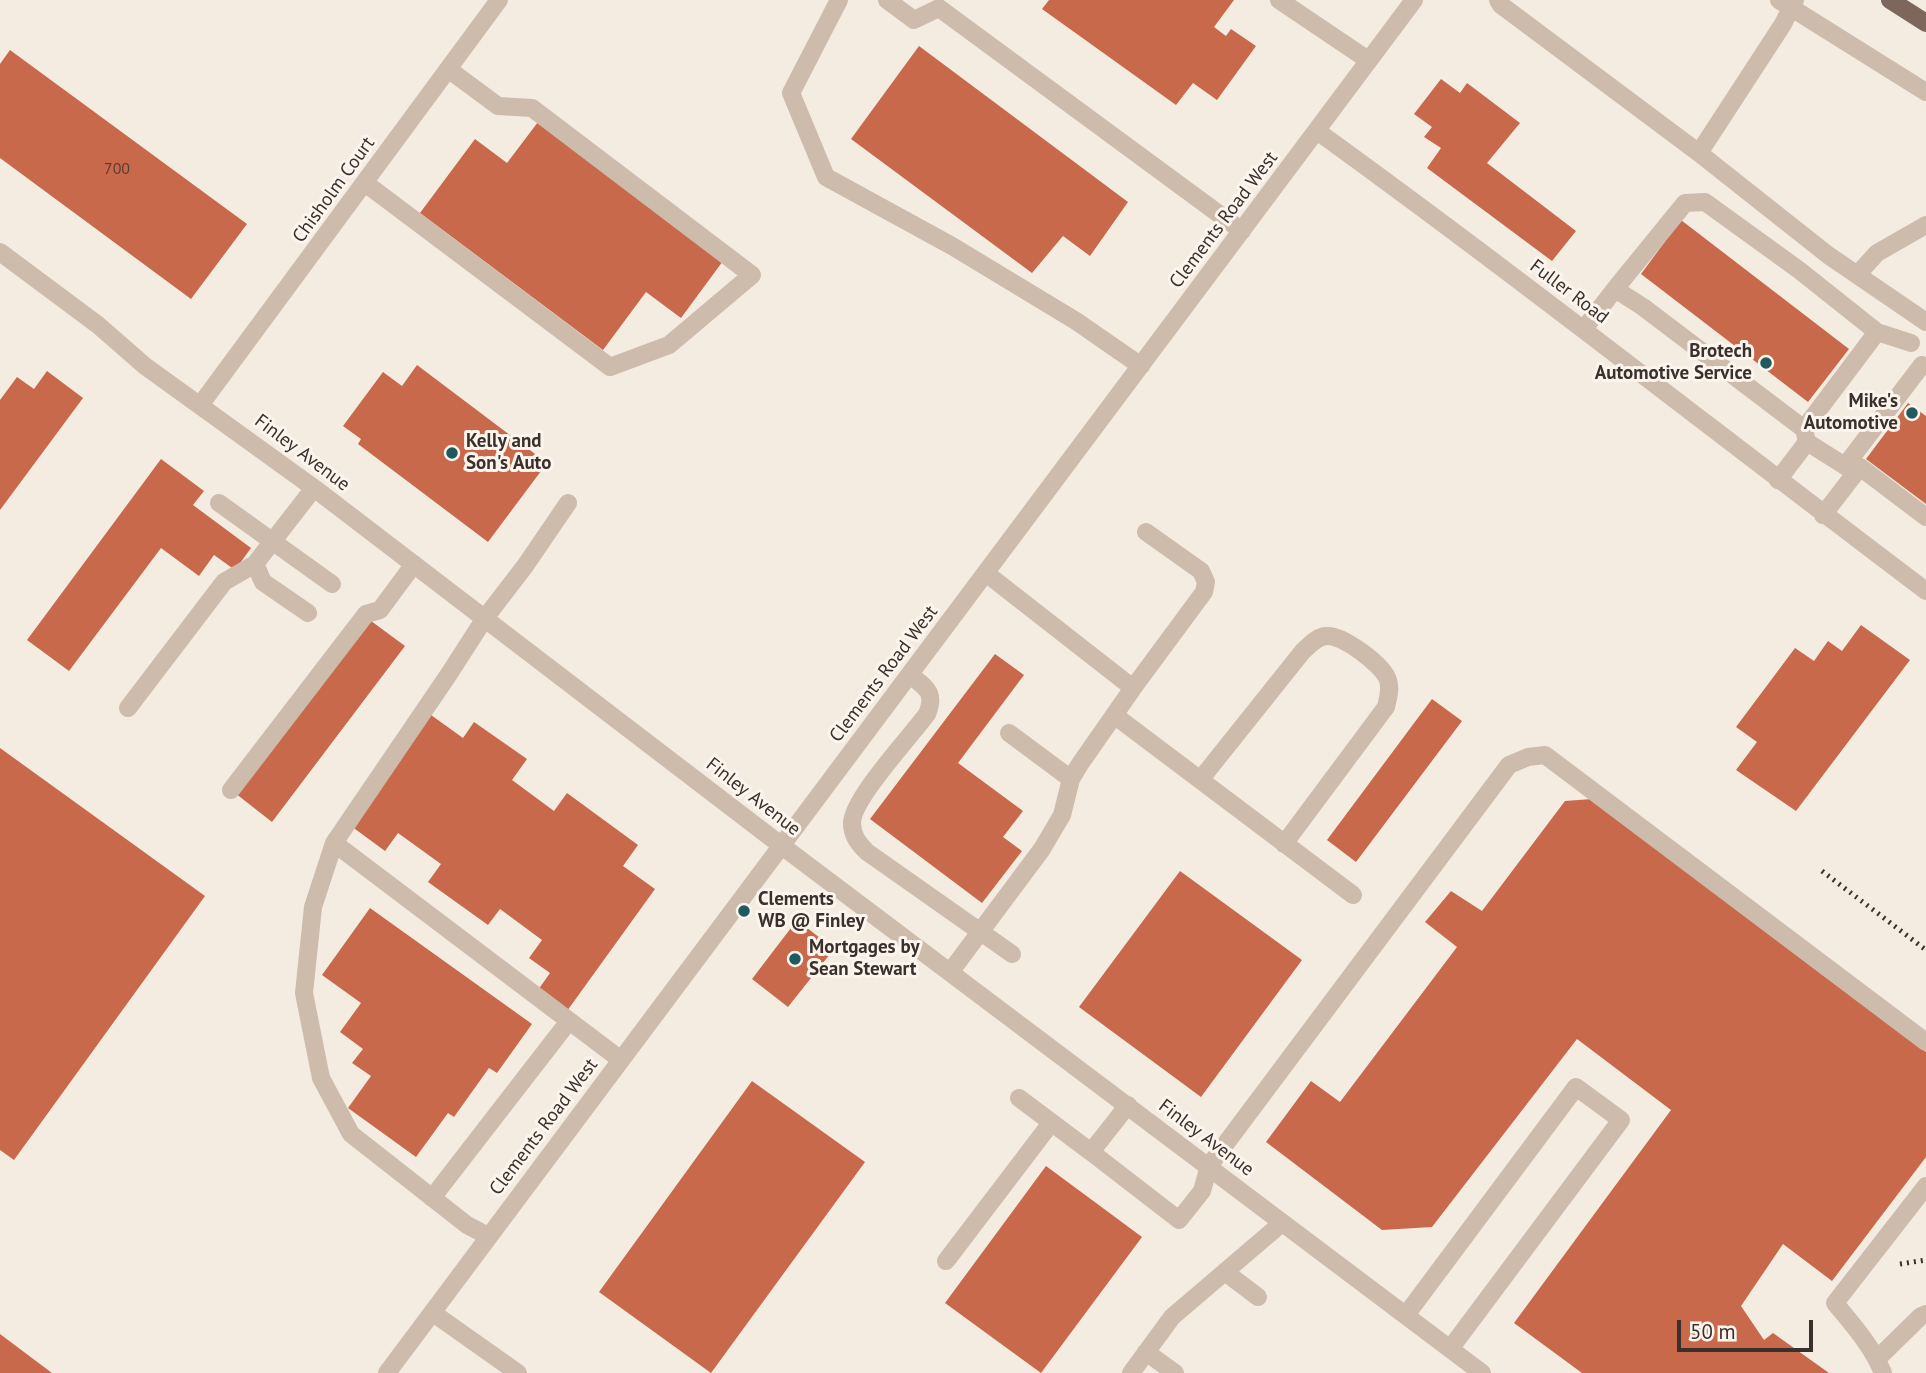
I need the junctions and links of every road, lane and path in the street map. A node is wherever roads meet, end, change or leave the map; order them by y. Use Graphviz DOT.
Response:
graph roads {
  1 [pos="499,0"];
  2 [pos="839,0"];
  3 [pos="887,0"];
  4 [pos="1279,0"];
  5 [pos="1415,0"];
  6 [pos="1498,0"];
  7 [pos="1890,0"];
  8 [pos="1788,3"];
  9 [pos="1926,23"];
  10 [pos="1368,60"];
  11 [pos="448,69"];
  12 [pos="1926,92"];
  13 [pos="1317,131"];
  14 [pos="1699,153"];
  15 [pos="365,183"];
  16 [pos="1926,225"];
  17 [pos="1242,231"];
  18 [pos="0,252"];
  19 [pos="1857,275"];
  20 [pos="1615,289"];
  21 [pos="1926,321"];
  22 [pos="1584,329"];
  23 [pos="1877,332"];
  24 [pos="1911,343"];
  25 [pos="1141,366"];
  26 [pos="1924,367"];
  27 [pos="201,404"];
  28 [pos="1806,436"];
  29 [pos="1852,466"];
  30 [pos="1778,480"];
  31 [pos="314,488"];
  32 [pos="219,503"];
  33 [pos="568,503"];
  34 [pos="1823,514"];
  35 [pos="1926,517"];
  36 [pos="1146,532"];
  37 [pos="273,542"];
  38 [pos="255,564"];
  39 [pos="414,564"];
  40 [pos="987,573"];
  41 [pos="332,584"];
  42 [pos="1926,592"];
  43 [pos="308,614"];
  44 [pos="485,618"];
  45 [pos="910,675"];
  46 [pos="1133,688"];
  47 [pos="128,708"];
  48 [pos="1114,715"];
  49 [pos="1009,733"];
  50 [pos="1071,779"];
  51 [pos="1200,780"];
  52 [pos="231,790"];
  53 [pos="334,843"];
  54 [pos="1284,844"];
  55 [pos="782,846"];
  56 [pos="1353,895"];
  57 [pos="980,932"];
  58 [pos="1012,954"];
  59 [pos="951,971"];
  60 [pos="569,1021"];
  61 [pos="1926,1042"];
  62 [pos="621,1060"];
  63 [pos="1018,1098"];
  64 [pos="1128,1105"];
  65 [pos="1051,1123"];
  66 [pos="1091,1153"];
  67 [pos="1209,1166"];
  68 [pos="1926,1186"];
  69 [pos="432,1198"];
  70 [pos="1282,1223"];
  71 [pos="488,1236"];
  72 [pos="946,1261"];
  73 [pos="1225,1272"];
  74 [pos="1258,1297"];
  75 [pos="433,1312"];
  76 [pos="1926,1314"];
  77 [pos="1406,1315"];
  78 [pos="1450,1349"];
  79 [pos="1146,1352"];
  80 [pos="1880,1366"];
  81 [pos="387,1373"];
  82 [pos="518,1373"];
  83 [pos="1131,1373"];
  84 [pos="1175,1373"];
  85 [pos="1482,1373"];
  1 -- 11 [label="street, Chisholm Court"];
  2 -- 25 [label="street"];
  3 -- 17 [label="street"];
  4 -- 10 [label="street"];
  5 -- 10 [label="street, Clements Road West"];
  6 -- 14 [label="street"];
  7 -- 9 [label="main road"];
  8 -- 12 [label="street"];
  8 -- 14 [label="street"];
  10 -- 13 [label="street, Clements Road West"];
  11 -- 15 [label="street, Chisholm Court"];
  11 -- 15 [label="street"];
  13 -- 17 [label="street, Clements Road West"];
  13 -- 22 [label="street, Fuller Road"];
  14 -- 19 [label="street"];
  15 -- 27 [label="street, Chisholm Court"];
  16 -- 19 [label="street"];
  17 -- 25 [label="street, Clements Road West"];
  18 -- 27 [label="street, Finley Avenue"];
  19 -- 21 [label="street"];
  20 -- 22 [label="street"];
  20 -- 23 [label="street"];
  20 -- 28 [label="street"];
  21 -- 24 [label="street"];
  22 -- 30 [label="street, Fuller Road"];
  23 -- 24 [label="street"];
  23 -- 28 [label="street"];
  24 -- 26 [label="street"];
  25 -- 40 [label="street, Clements Road West"];
  26 -- 29 [label="street"];
  27 -- 31 [label="street, Finley Avenue"];
  28 -- 29 [label="street"];
  28 -- 30 [label="street"];
  29 -- 34 [label="street"];
  29 -- 35 [label="street"];
  30 -- 34 [label="street, Fuller Road"];
  31 -- 37 [label="street"];
  31 -- 39 [label="street, Finley Avenue"];
  32 -- 37 [label="street"];
  33 -- 44 [label="street"];
  34 -- 42 [label="street, Fuller Road"];
  36 -- 46 [label="street"];
  37 -- 38 [label="street"];
  37 -- 41 [label="street"];
  38 -- 43 [label="street"];
  38 -- 47 [label="street"];
  39 -- 44 [label="street, Finley Avenue"];
  39 -- 52 [label="street"];
  40 -- 45 [label="street, Clements Road West"];
  40 -- 46 [label="street"];
  44 -- 53 [label="street"];
  44 -- 55 [label="street, Finley Avenue"];
  45 -- 55 [label="street, Clements Road West"];
  45 -- 57 [label="street"];
  46 -- 48 [label="street"];
  48 -- 50 [label="street"];
  48 -- 51 [label="street"];
  49 -- 50 [label="street"];
  50 -- 57 [label="street"];
  51 -- 54 [label="street"];
  51 -- 54 [label="street"];
  53 -- 60 [label="street"];
  53 -- 69 [label="street"];
  54 -- 56 [label="street"];
  55 -- 59 [label="street, Finley Avenue"];
  55 -- 62 [label="street, Clements Road West"];
  57 -- 58 [label="street"];
  57 -- 59 [label="street"];
  59 -- 64 [label="street, Finley Avenue"];
  60 -- 62 [label="street"];
  60 -- 69 [label="street"];
  61 -- 67 [label="street"];
  62 -- 71 [label="street, Clements Road West"];
  63 -- 65 [label="street"];
  64 -- 66 [label="street"];
  64 -- 67 [label="street, Finley Avenue"];
  65 -- 66 [label="street"];
  65 -- 72 [label="street"];
  66 -- 67 [label="street"];
  67 -- 70 [label="street, Finley Avenue"];
  68 -- 80 [label="street"];
  69 -- 71 [label="street"];
  70 -- 73 [label="street"];
  70 -- 77 [label="street, Finley Avenue"];
  71 -- 75 [label="street, Clements Road West"];
  73 -- 74 [label="street"];
  73 -- 79 [label="street"];
  75 -- 81 [label="street, Clements Road West"];
  75 -- 82 [label="street"];
  76 -- 80 [label="street"];
  77 -- 78 [label="street, Finley Avenue"];
  77 -- 78 [label="street"];
  78 -- 85 [label="street, Finley Avenue"];
  79 -- 83 [label="street"];
  79 -- 84 [label="street"];
}
